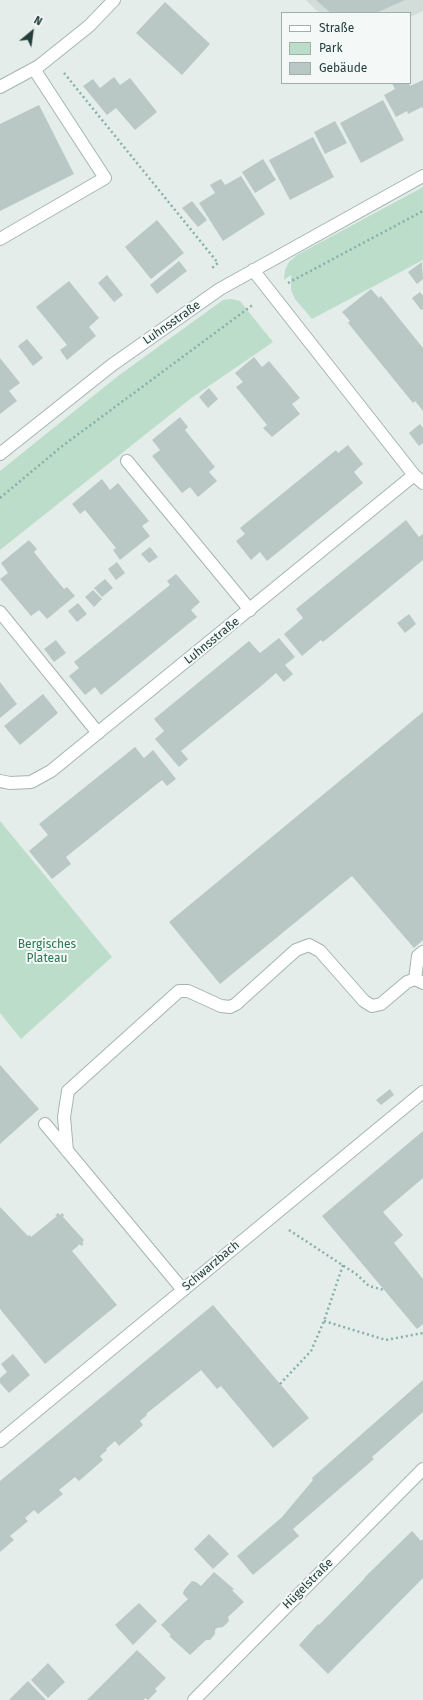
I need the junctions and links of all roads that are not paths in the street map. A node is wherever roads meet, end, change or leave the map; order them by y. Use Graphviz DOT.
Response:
graph roads {
  1 [pos="114,0"];
  2 [pos="34,69"];
  3 [pos="0,87"];
  4 [pos="423,176"];
  5 [pos="0,239"];
  6 [pos="253,270"];
  7 [pos="0,454"];
  8 [pos="127,461"];
  9 [pos="418,479"];
  10 [pos="250,610"];
  11 [pos="0,612"];
  12 [pos="98,733"];
  13 [pos="0,781"];
  14 [pos="423,952"];
  15 [pos="419,981"];
  16 [pos="423,1092"];
  17 [pos="45,1124"];
  18 [pos="67,1151"];
  19 [pos="183,1290"];
  20 [pos="0,1441"];
  21 [pos="423,1469"];
  22 [pos="194,1700"];
  1 -- 2 [label="street"];
  2 -- 3 [label="street"];
  2 -- 5 [label="street"];
  4 -- 6 [label="street, Luhnsstraße"];
  6 -- 7 [label="street, Luhnsstraße"];
  6 -- 9 [label="street, Luhnsstraße"];
  8 -- 10 [label="street"];
  9 -- 10 [label="street, Luhnsstraße"];
  10 -- 12 [label="street, Luhnsstraße"];
  11 -- 12 [label="street"];
  12 -- 13 [label="street, Luhnsstraße"];
  14 -- 15 [label="street"];
  15 -- 18 [label="street"];
  16 -- 19 [label="street, Schwarzbach"];
  17 -- 18 [label="street"];
  18 -- 19 [label="street"];
  19 -- 20 [label="street, Schwarzbach"];
  21 -- 22 [label="street, Hügelstraße"];
}
